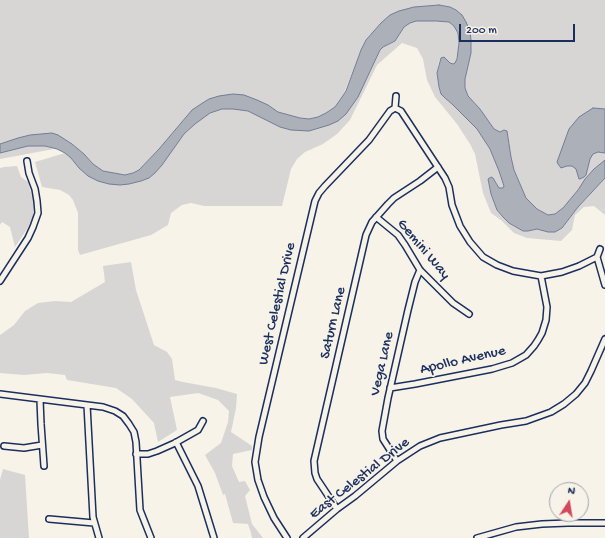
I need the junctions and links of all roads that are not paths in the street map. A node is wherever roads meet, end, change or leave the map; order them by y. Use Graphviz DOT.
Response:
graph roads {
  1 [pos="396,96"];
  2 [pos="395,108"];
  3 [pos="27,160"];
  4 [pos="438,167"];
  5 [pos="376,217"];
  6 [pos="600,249"];
  7 [pos="597,257"];
  8 [pos="420,270"];
  9 [pos="541,276"];
  10 [pos="0,280"];
  11 [pos="605,285"];
  12 [pos="469,314"];
  13 [pos="605,339"];
  14 [pos="390,388"];
  15 [pos="0,394"];
  16 [pos="40,400"];
  17 [pos="87,405"];
  18 [pos="203,421"];
  19 [pos="176,442"];
  20 [pos="42,445"];
  21 [pos="4,446"];
  22 [pos="136,454"];
  23 [pos="397,461"];
  24 [pos="44,466"];
  25 [pos="337,509"];
  26 [pos="49,519"];
  27 [pos="94,523"];
  28 [pos="605,524"];
  29 [pos="99,538"];
  30 [pos="152,538"];
  31 [pos="214,538"];
  32 [pos="287,538"];
  33 [pos="303,538"];
  34 [pos="477,538"];
  1 -- 2 [label="street"];
  2 -- 4 [label="street"];
  2 -- 32 [label="street, West Celestial Drive"];
  3 -- 10 [label="street"];
  4 -- 5 [label="street, Saturn Lane"];
  4 -- 9 [label="street"];
  5 -- 8 [label="street, Gemini Way"];
  5 -- 25 [label="street, Saturn Lane"];
  6 -- 7 [label="street"];
  7 -- 9 [label="street"];
  7 -- 11 [label="street"];
  8 -- 12 [label="street, Gemini Way"];
  8 -- 14 [label="street, Vega Lane"];
  9 -- 14 [label="street, Apollo Avenue"];
  13 -- 23 [label="street, East Celestial Drive"];
  14 -- 23 [label="street, Vega Lane"];
  15 -- 16 [label="street"];
  16 -- 17 [label="street"];
  16 -- 20 [label="street"];
  17 -- 22 [label="street"];
  17 -- 27 [label="street"];
  18 -- 19 [label="street"];
  19 -- 22 [label="street"];
  19 -- 31 [label="street"];
  20 -- 21 [label="street"];
  20 -- 24 [label="street"];
  22 -- 30 [label="street"];
  23 -- 25 [label="street, East Celestial Drive"];
  25 -- 33 [label="street, East Celestial Drive"];
  26 -- 27 [label="street"];
  27 -- 29 [label="street"];
  28 -- 34 [label="street"];
}
